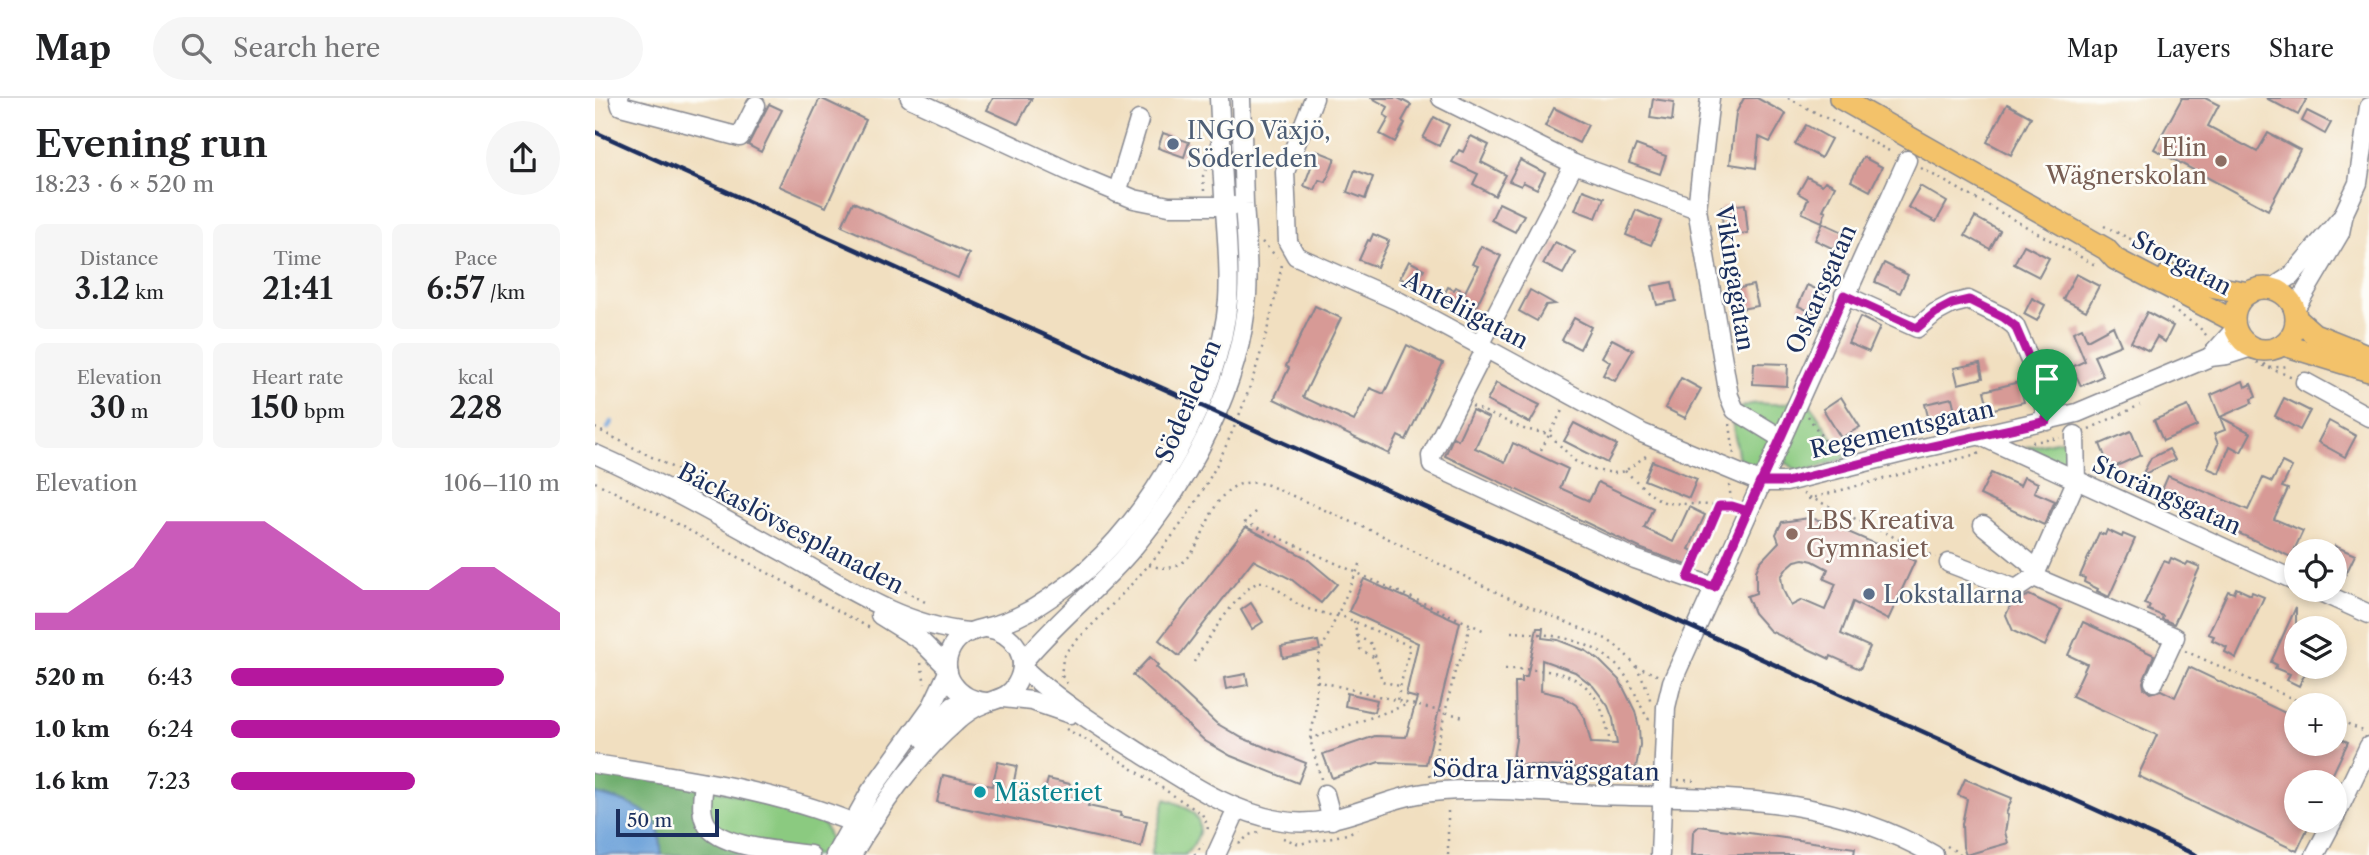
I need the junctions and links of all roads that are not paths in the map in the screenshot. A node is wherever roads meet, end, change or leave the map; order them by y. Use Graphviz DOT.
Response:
graph roads {
  1 [pos="619,98"];
  2 [pos="910,98"];
  3 [pos="1219,98"];
  4 [pos="1241,98"];
  5 [pos="1314,98"];
  6 [pos="1441,98"];
  7 [pos="1710,98"];
  8 [pos="1840,98"];
  9 [pos="756,105"];
  10 [pos="2369,107"];
  11 [pos="1139,120"];
  12 [pos="1907,160"];
  13 [pos="1574,164"];
  14 [pos="2364,184"];
  15 [pos="1117,192"];
  16 [pos="1224,206"];
  17 [pos="1244,206"];
  18 [pos="1697,209"];
  19 [pos="2344,214"];
  20 [pos="2101,257"];
  21 [pos="2271,289"];
  22 [pos="2249,293"];
  23 [pos="1844,295"];
  24 [pos="2296,314"];
  25 [pos="2235,325"];
  26 [pos="2284,345"];
  27 [pos="1483,347"];
  28 [pos="2252,347"];
  29 [pos="2214,352"];
  30 [pos="2369,356"];
  31 [pos="2369,371"];
  32 [pos="2305,382"];
  33 [pos="2369,417"];
  34 [pos="2047,421"];
  35 [pos="2075,435"];
  36 [pos="1981,436"];
  37 [pos="1781,438"];
  38 [pos="595,454"];
  39 [pos="595,466"];
  40 [pos="2076,481"];
  41 [pos="1760,482"];
  42 [pos="1983,525"];
  43 [pos="1949,563"];
  44 [pos="2036,573"];
  45 [pos="2284,575"];
  46 [pos="1076,579"];
  47 [pos="1714,587"];
  48 [pos="2342,602"];
  49 [pos="2369,614"];
  50 [pos="986,628"];
  51 [pos="968,632"];
  52 [pos="1005,633"];
  53 [pos="1022,665"];
  54 [pos="948,669"];
  55 [pos="2154,682"];
  56 [pos="986,700"];
  57 [pos="1093,723"];
  58 [pos="2369,746"];
  59 [pos="595,764"];
  60 [pos="703,782"];
  61 [pos="2347,792"];
  62 [pos="1325,794"];
  63 [pos="1662,796"];
  64 [pos="1237,809"];
  65 [pos="1332,820"];
  66 [pos="860,826"];
  67 [pos="2327,833"];
  68 [pos="1924,853"];
  69 [pos="810,855"];
  70 [pos="835,855"];
  71 [pos="852,855"];
  72 [pos="1216,855"];
  73 [pos="1660,855"];
  74 [pos="2315,855"];
  1 -- 9 [label="street"];
  2 -- 15 [label="street"];
  3 -- 16 [label="street, Söderleden"];
  4 -- 17 [label="street, Söderleden"];
  5 -- 27 [label="street, Anteliigatan"];
  6 -- 13 [label="street"];
  7 -- 18 [label="street, Vikingagatan"];
  8 -- 20 [label="main road, Storgatan"];
  10 -- 14 [label="street"];
  11 -- 15 [label="street"];
  12 -- 23 [label="street, Oskarsgatan"];
  13 -- 18 [label="street"];
  13 -- 27 [label="street"];
  14 -- 19 [label="street"];
  15 -- 16 [label="street"];
  16 -- 17 [label="street"];
  16 -- 46 [label="street, Söderleden"];
  17 -- 53 [label="street, Söderleden"];
  18 -- 37 [label="street, Vikingagatan"];
  19 -- 21 [label="street"];
  19 -- 24 [label="street"];
  20 -- 22 [label="main road, Storgatan"];
  20 -- 25 [label="main road, Storgatan"];
  21 -- 22 [label="main road"];
  21 -- 24 [label="main road"];
  22 -- 25 [label="main road"];
  23 -- 34 [label="street"];
  23 -- 37 [label="street, Oskarsgatan"];
  24 -- 26 [label="main road"];
  24 -- 30 [label="main road"];
  25 -- 28 [label="main road"];
  25 -- 29 [label="street, Regementsgatan"];
  26 -- 28 [label="main road"];
  26 -- 31 [label="main road"];
  27 -- 41 [label="street, Anteliigatan"];
  27 -- 47 [label="street"];
  28 -- 29 [label="street, Regementsgatan"];
  29 -- 34 [label="street, Regementsgatan"];
  32 -- 33 [label="street"];
  34 -- 36 [label="street, Regementsgatan"];
  35 -- 40 [label="street"];
  36 -- 40 [label="street, Storängsgatan"];
  36 -- 41 [label="street, Regementsgatan"];
  37 -- 41 [label="street, Oskarsgatan"];
  38 -- 51 [label="street, Bäckaslövsesplanaden"];
  39 -- 54 [label="street, Bäckaslövsesplanaden"];
  40 -- 44 [label="street"];
  40 -- 45 [label="street, Storängsgatan"];
  41 -- 47 [label="street, Oskarsgatan"];
  42 -- 44 [label="street"];
  43 -- 44 [label="street"];
  44 -- 55 [label="street"];
  46 -- 50 [label="street, Söderleden"];
  46 -- 52 [label="street, Söderleden"];
  47 -- 63 [label="street, Oskarsgatan"];
  48 -- 49 [label="street"];
  50 -- 51 [label="street, Söderleden"];
  50 -- 52 [label="street, Söderleden"];
  51 -- 54 [label="street, Söderleden"];
  52 -- 53 [label="street"];
  53 -- 56 [label="street, Söderleden"];
  53 -- 57 [label="street, Södra Järnvägsgatan"];
  54 -- 56 [label="street"];
  54 -- 66 [label="street, Söderleden"];
  56 -- 57 [label="street, Södra Järnvägsgatan"];
  56 -- 66 [label="street, Söderleden"];
  57 -- 64 [label="street, Södra Järnvägsgatan"];
  58 -- 61 [label="street"];
  59 -- 60 [label="street"];
  60 -- 66 [label="street"];
  60 -- 69 [label="street"];
  62 -- 65 [label="street"];
  63 -- 65 [label="street, Södra Järnvägsgatan"];
  63 -- 68 [label="street, Södra Järnvägsgatan"];
  63 -- 73 [label="street, Oskarsgatan"];
  64 -- 65 [label="street, Södra Järnvägsgatan"];
  64 -- 72 [label="street"];
  66 -- 70 [label="street, Söderleden"];
  66 -- 71 [label="street, Söderleden"];
  67 -- 74 [label="street"];
}
